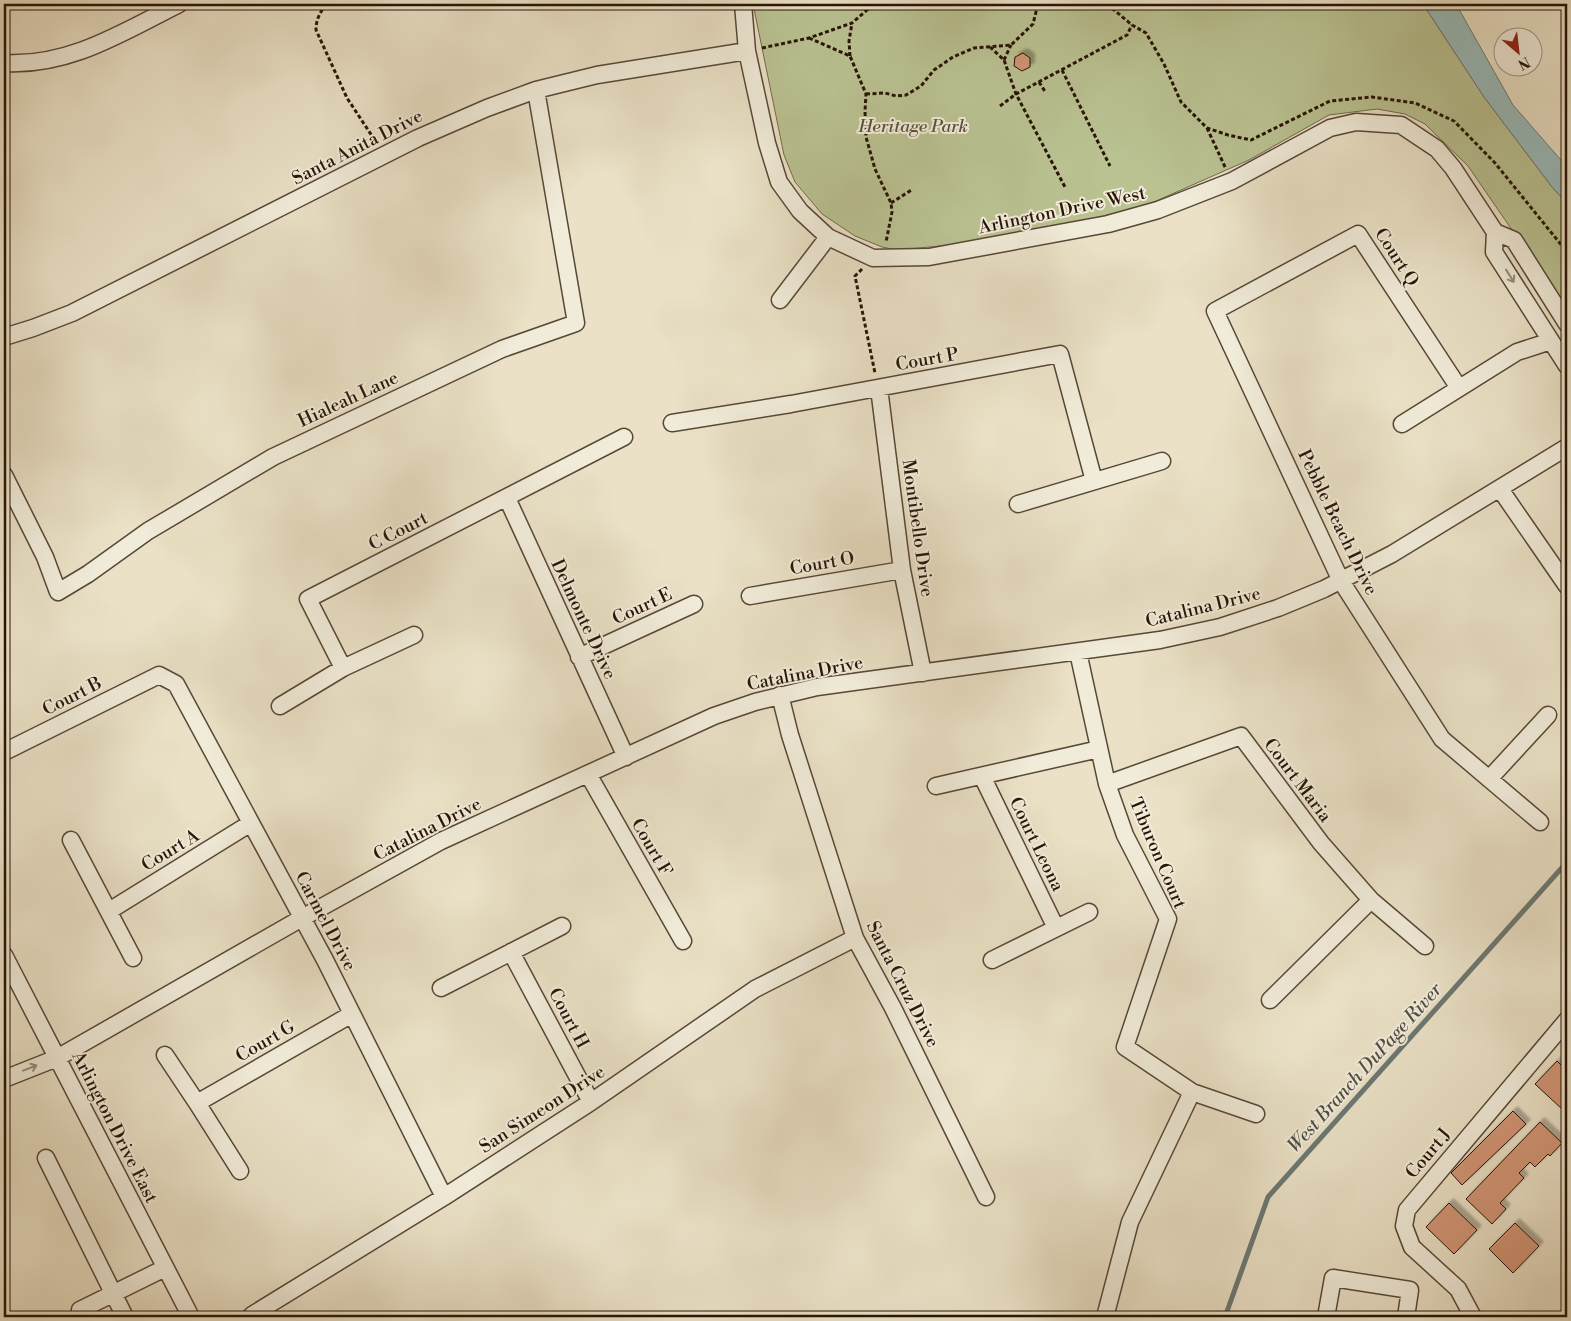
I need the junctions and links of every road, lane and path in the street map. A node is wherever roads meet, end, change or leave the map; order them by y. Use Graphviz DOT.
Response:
graph roads {
  1 [pos="179,4"];
  2 [pos="326,4"];
  3 [pos="743,4"];
  4 [pos="874,4"];
  5 [pos="1038,4"];
  6 [pos="852,23"];
  7 [pos="1132,25"];
  8 [pos="809,38"];
  9 [pos="1011,45"];
  10 [pos="990,46"];
  11 [pos="747,51"];
  12 [pos="850,56"];
  13 [pos="1004,60"];
  14 [pos="4,64"];
  15 [pos="1062,70"];
  16 [pos="1039,82"];
  17 [pos="536,90"];
  18 [pos="1046,93"];
  19 [pos="866,94"];
  20 [pos="1016,94"];
  21 [pos="1000,106"];
  22 [pos="1207,128"];
  23 [pos="384,156"];
  24 [pos="1110,166"];
  25 [pos="1232,181"];
  26 [pos="913,189"];
  27 [pos="1066,189"];
  28 [pos="891,203"];
  29 [pos="1495,232"];
  30 [pos="828,237"];
  31 [pos="873,258"];
  32 [pos="780,300"];
  33 [pos="1215,311"];
  34 [pos="1567,324"];
  35 [pos="4,337"];
  36 [pos="1551,341"];
  37 [pos="1567,366"];
  38 [pos="879,388"];
  39 [pos="1459,388"];
  40 [pos="672,423"];
  41 [pos="1402,424"];
  42 [pos="624,437"];
  43 [pos="1567,447"];
  44 [pos="1162,461"];
  45 [pos="4,475"];
  46 [pos="1094,481"];
  47 [pos="1500,489"];
  48 [pos="507,498"];
  49 [pos="1018,504"];
  50 [pos="902,570"];
  51 [pos="1341,581"];
  52 [pos="1567,586"];
  53 [pos="750,596"];
  54 [pos="694,604"];
  55 [pos="414,635"];
  56 [pos="1078,652"];
  57 [pos="579,657"];
  58 [pos="343,668"];
  59 [pos="923,673"];
  60 [pos="159,675"];
  61 [pos="780,695"];
  62 [pos="280,706"];
  63 [pos="1548,714"];
  64 [pos="1099,749"];
  65 [pos="4,752"];
  66 [pos="626,757"];
  67 [pos="588,774"];
  68 [pos="982,776"];
  69 [pos="1489,779"];
  70 [pos="1108,784"];
  71 [pos="936,786"];
  72 [pos="1540,822"];
  73 [pos="251,823"];
  74 [pos="70,840"];
  75 [pos="1370,900"];
  76 [pos="109,911"];
  77 [pos="1089,912"];
  78 [pos="302,918"];
  79 [pos="562,926"];
  80 [pos="1056,928"];
  81 [pos="855,938"];
  82 [pos="683,941"];
  83 [pos="1425,946"];
  84 [pos="511,952"];
  85 [pos="4,955"];
  86 [pos="133,958"];
  87 [pos="992,960"];
  88 [pos="441,988"];
  89 [pos="1270,1000"];
  90 [pos="352,1014"];
  91 [pos="1567,1020"];
  92 [pos="164,1056"];
  93 [pos="57,1058"];
  94 [pos="4,1079"];
  95 [pos="1192,1092"];
  96 [pos="591,1102"];
  97 [pos="197,1103"];
  98 [pos="1256,1114"];
  99 [pos="46,1158"];
  100 [pos="240,1171"];
  101 [pos="444,1197"];
  102 [pos="986,1197"];
  103 [pos="166,1268"];
  104 [pos="113,1294"];
  105 [pos="252,1315"];
  106 [pos="79,1317"];
  107 [pos="125,1317"];
  108 [pos="191,1317"];
  109 [pos="1106,1317"];
  110 [pos="1326,1317"];
  111 [pos="1406,1317"];
  112 [pos="1473,1317"];
  1 -- 14 [label="street"];
  2 -- 23 [label="path"];
  3 -- 11 [label="street, Arlington Drive West"];
  4 -- 6 [label="path"];
  5 -- 9 [label="path"];
  6 -- 8 [label="path"];
  6 -- 12 [label="path"];
  7 -- 15 [label="path"];
  8 -- 11 [label="path"];
  8 -- 12 [label="path"];
  9 -- 10 [label="path"];
  9 -- 13 [label="path"];
  10 -- 13 [label="path"];
  10 -- 19 [label="path"];
  11 -- 17 [label="street, Santa Anita Drive"];
  11 -- 30 [label="street, Arlington Drive West"];
  12 -- 19 [label="path"];
  13 -- 20 [label="path"];
  15 -- 16 [label="path"];
  15 -- 24 [label="path"];
  16 -- 18 [label="path"];
  16 -- 20 [label="path"];
  17 -- 23 [label="street, Santa Anita Drive"];
  17 -- 45 [label="street, Hialeah Lane"];
  19 -- 28 [label="path"];
  20 -- 21 [label="path"];
  20 -- 27 [label="path"];
  22 -- 25 [label="path"];
  23 -- 35 [label="street, Santa Anita Drive"];
  25 -- 29 [label="street, Arlington Drive West"];
  25 -- 31 [label="street, Arlington Drive West"];
  26 -- 28 [label="path"];
  28 -- 31 [label="path"];
  29 -- 34 [label="street, Arlington Drive West"];
  29 -- 36 [label="street, Arlington Drive West, one-way"];
  30 -- 31 [label="street, Arlington Drive West"];
  30 -- 32 [label="street"];
  31 -- 38 [label="path"];
  33 -- 39 [label="street, Court Q"];
  33 -- 51 [label="street, Pebble Beach Drive"];
  36 -- 37 [label="street, Arlington Drive West"];
  36 -- 39 [label="street"];
  38 -- 40 [label="street, Court P"];
  38 -- 46 [label="street, Court P"];
  38 -- 50 [label="street, Montibello Drive"];
  39 -- 41 [label="street"];
  42 -- 48 [label="street, C Court"];
  43 -- 47 [label="street, Catalina Drive"];
  44 -- 46 [label="street"];
  46 -- 49 [label="street"];
  47 -- 51 [label="street, Catalina Drive"];
  47 -- 52 [label="street"];
  48 -- 57 [label="street, Delmonte Drive"];
  48 -- 58 [label="street, C Court"];
  50 -- 53 [label="street, Court O"];
  50 -- 59 [label="street, Montibello Drive"];
  51 -- 56 [label="street, Catalina Drive"];
  51 -- 69 [label="street, Pebble Beach Drive"];
  54 -- 57 [label="street, Court E"];
  55 -- 58 [label="street"];
  56 -- 59 [label="street, Catalina Drive"];
  56 -- 64 [label="street, Tiburon Court"];
  57 -- 66 [label="street, Delmonte Drive"];
  58 -- 62 [label="street"];
  59 -- 61 [label="street, Catalina Drive"];
  60 -- 65 [label="street, Court B"];
  60 -- 73 [label="street, Carmel Drive"];
  61 -- 66 [label="street, Catalina Drive"];
  61 -- 81 [label="street, Santa Cruz Drive"];
  63 -- 69 [label="street"];
  64 -- 68 [label="street, Court Leona"];
  64 -- 70 [label="street, Tiburon Court"];
  66 -- 67 [label="street, Catalina Drive"];
  67 -- 78 [label="street, Catalina Drive"];
  67 -- 82 [label="street, Court F"];
  68 -- 71 [label="street, Court Leona"];
  68 -- 80 [label="street, Court Leona"];
  69 -- 72 [label="street, Pebble Beach Drive"];
  70 -- 75 [label="street, Court Maria"];
  70 -- 95 [label="street, Tiburon Court"];
  73 -- 76 [label="street, Court A"];
  73 -- 78 [label="street, Carmel Drive"];
  74 -- 76 [label="street"];
  75 -- 83 [label="street, Court Maria"];
  75 -- 89 [label="street"];
  76 -- 86 [label="street"];
  77 -- 80 [label="street"];
  78 -- 90 [label="street, Carmel Drive"];
  78 -- 93 [label="street, Catalina Drive"];
  79 -- 84 [label="street"];
  80 -- 87 [label="street"];
  81 -- 96 [label="street, San Simeon Drive"];
  81 -- 102 [label="street, Santa Cruz Drive"];
  84 -- 88 [label="street"];
  84 -- 96 [label="street, Court H"];
  85 -- 93 [label="street, Arlington Drive East"];
  90 -- 97 [label="street, Court G"];
  90 -- 101 [label="street, Carmel Drive"];
  91 -- 112 [label="street, Court J"];
  92 -- 97 [label="street"];
  94 -- 93 [label="street, Catalina Drive, one-way"];
  93 -- 103 [label="street, Arlington Drive East"];
  95 -- 98 [label="street, Tiburon Court"];
  95 -- 109 [label="street"];
  96 -- 101 [label="street, San Simeon Drive"];
  97 -- 100 [label="street"];
  99 -- 104 [label="street"];
  101 -- 105 [label="street, San Simeon Drive"];
  103 -- 104 [label="street"];
  103 -- 108 [label="street, Arlington Drive East"];
  104 -- 106 [label="street"];
  104 -- 107 [label="street"];
  110 -- 111 [label="street"];
}
